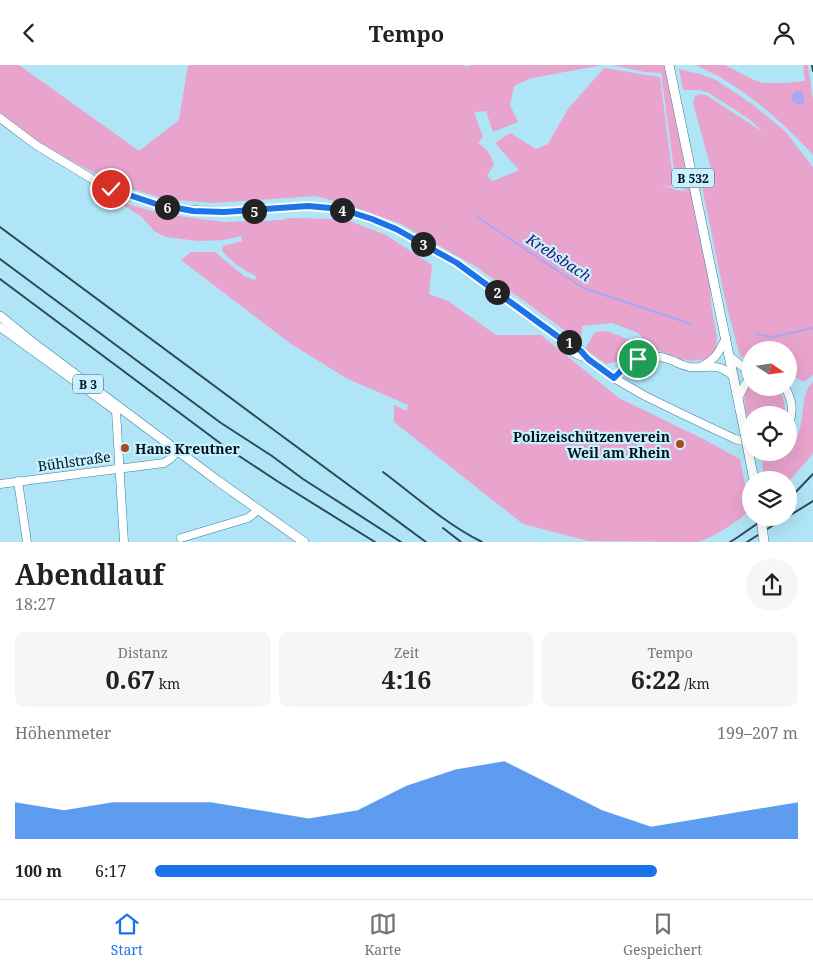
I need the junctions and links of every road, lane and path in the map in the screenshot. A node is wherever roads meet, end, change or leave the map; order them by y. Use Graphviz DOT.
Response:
graph roads {
  1 [pos="669,65"];
  2 [pos="0,118"];
  3 [pos="0,316"];
  4 [pos="0,327"];
  5 [pos="726,338"];
  6 [pos="729,356"];
  7 [pos="702,366"];
  8 [pos="742,366"];
  9 [pos="733,376"];
  10 [pos="614,378"];
  11 [pos="742,390"];
  12 [pos="738,398"];
  13 [pos="742,441"];
  14 [pos="176,451"];
  15 [pos="119,468"];
  16 [pos="752,471"];
  17 [pos="18,481"];
  18 [pos="0,484"];
  19 [pos="258,510"];
  20 [pos="762,526"];
  21 [pos="181,538"];
  22 [pos="27,541"];
  23 [pos="124,541"];
  24 [pos="304,541"];
  25 [pos="764,541"];
  1 -- 5 [label="main road, B 532"];
  2 -- 10 [label="street"];
  3 -- 14 [label="main road, B 3"];
  4 -- 15 [label="street"];
  5 -- 6 [label="main road, B 532"];
  5 -- 7 [label="street"];
  6 -- 8 [label="street"];
  6 -- 9 [label="main road, B 532"];
  7 -- 9 [label="street"];
  7 -- 10 [label="street"];
  9 -- 12 [label="main road, B 532"];
  10 -- 13 [label="street"];
  11 -- 12 [label="street"];
  12 -- 16 [label="main road, B 532, bridge"];
  14 -- 15 [label="street, Bühlstraße"];
  14 -- 19 [label="main road, B 3"];
  15 -- 17 [label="street, Bühlstraße"];
  15 -- 23 [label="street"];
  17 -- 18 [label="street, Bühlstraße"];
  17 -- 22 [label="street"];
  19 -- 21 [label="street"];
  19 -- 24 [label="main road, B 3"];
  20 -- 25 [label="main road, bridge"];
}
